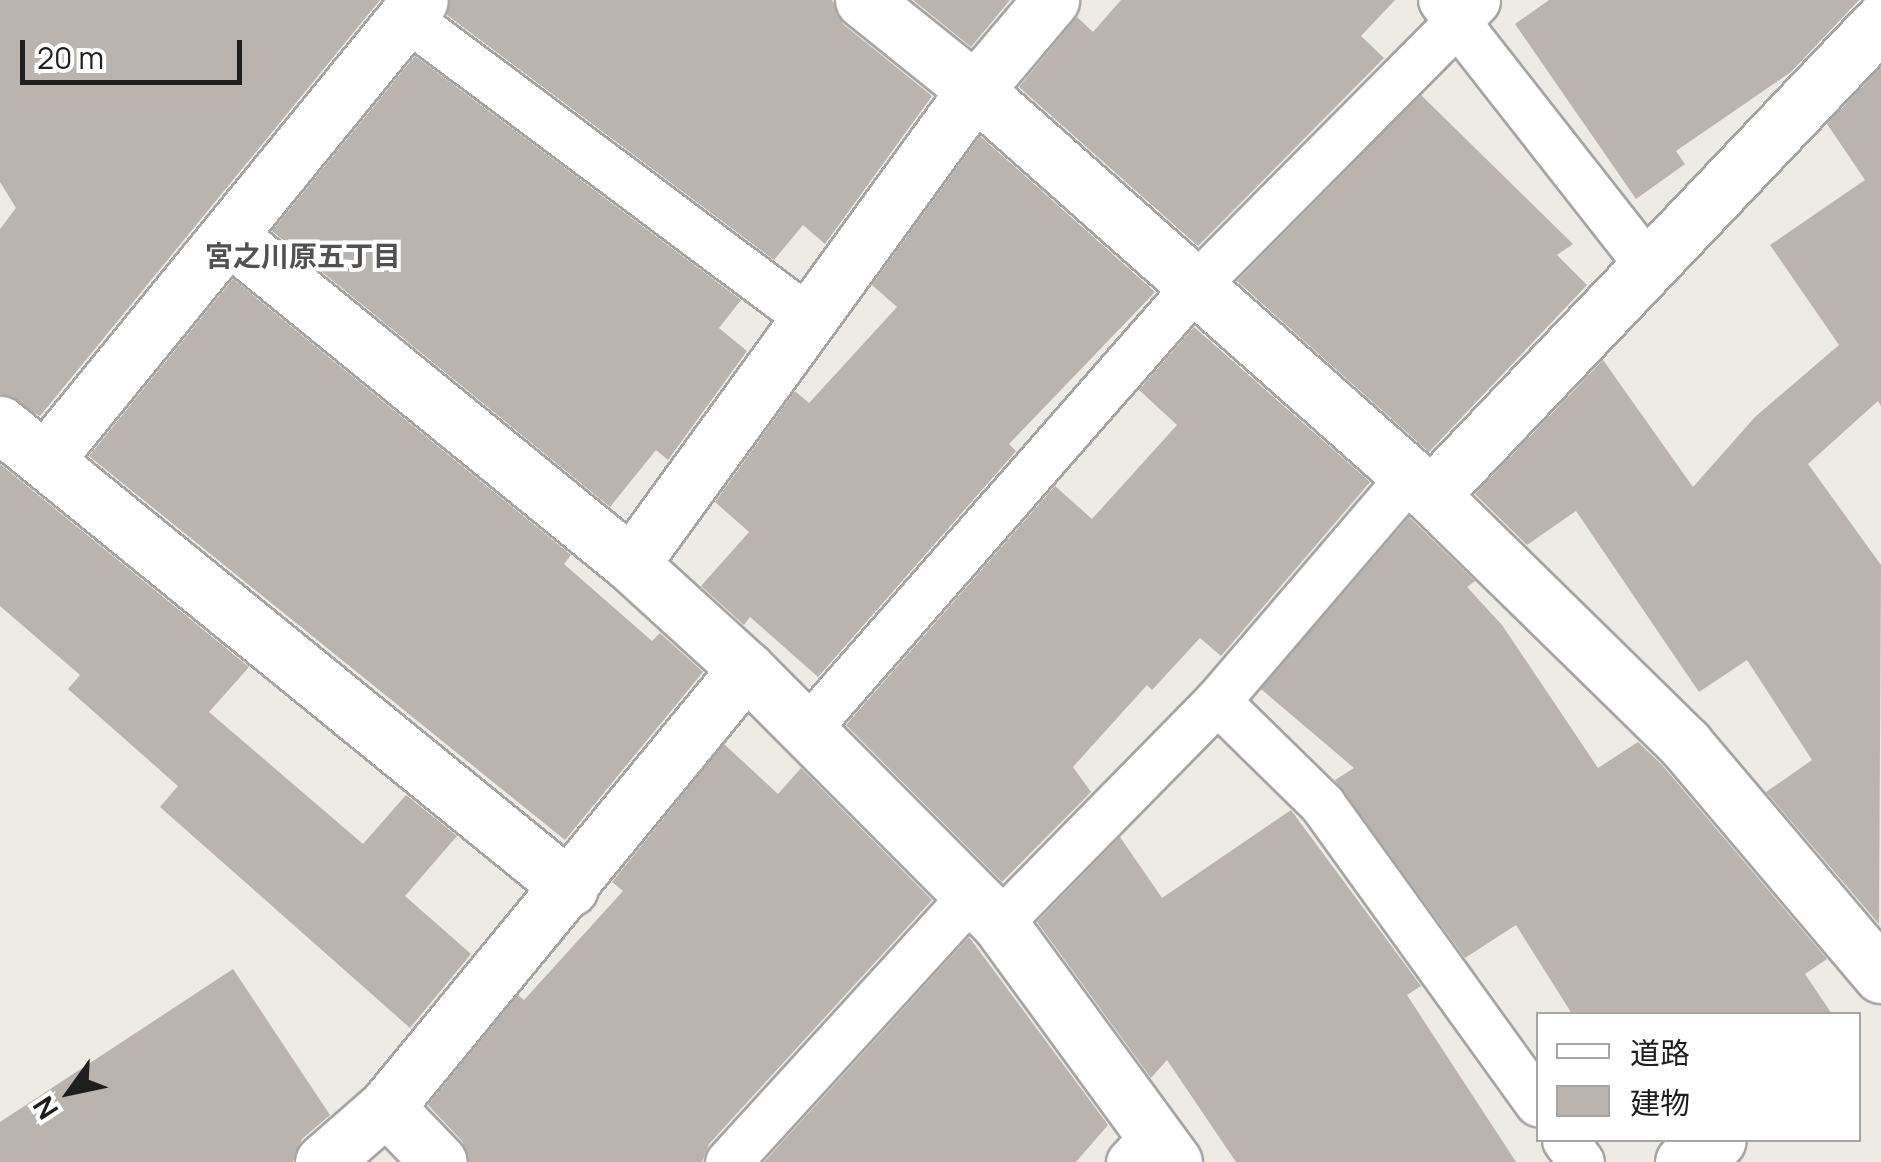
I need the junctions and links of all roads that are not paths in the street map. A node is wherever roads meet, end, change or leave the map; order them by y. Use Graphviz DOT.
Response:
graph roads {
  1 [pos="863,0"];
  2 [pos="1051,0"];
  3 [pos="1459,7"];
  4 [pos="413,9"];
  5 [pos="1881,22"];
  6 [pos="975,90"];
  7 [pos="229,236"];
  8 [pos="1648,266"];
  9 [pos="1196,286"];
  10 [pos="812,320"];
  11 [pos="0,424"];
  12 [pos="45,460"];
  13 [pos="1420,485"];
  14 [pos="631,564"];
  15 [pos="746,669"];
  16 [pos="1216,702"];
  17 [pos="806,729"];
  18 [pos="570,888"];
  19 [pos="985,909"];
  20 [pos="1881,976"];
  21 [pos="1881,992"];
  22 [pos="1861,1012"];
  23 [pos="1536,1099"];
  24 [pos="386,1106"];
  25 [pos="1567,1142"];
  26 [pos="1715,1142"];
  27 [pos="1153,1153"];
  28 [pos="323,1162"];
  29 [pos="439,1162"];
  30 [pos="728,1162"];
  31 [pos="1582,1162"];
  32 [pos="1683,1162"];
  1 -- 6 [label="street"];
  2 -- 6 [label="street"];
  3 -- 8 [label="lane"];
  3 -- 9 [label="lane"];
  4 -- 7 [label="street"];
  4 -- 10 [label="lane"];
  5 -- 8 [label="street"];
  6 -- 9 [label="street"];
  6 -- 10 [label="street"];
  7 -- 12 [label="street"];
  7 -- 14 [label="street"];
  8 -- 13 [label="street"];
  9 -- 13 [label="street"];
  9 -- 17 [label="lane"];
  10 -- 14 [label="street"];
  11 -- 12 [label="street"];
  12 -- 18 [label="street"];
  13 -- 16 [label="lane"];
  13 -- 20 [label="street"];
  14 -- 15 [label="street"];
  15 -- 17 [label="street"];
  15 -- 18 [label="street"];
  16 -- 19 [label="lane"];
  16 -- 23 [label="lane"];
  17 -- 19 [label="street"];
  18 -- 24 [label="street"];
  19 -- 27 [label="street"];
  19 -- 30 [label="lane"];
  21 -- 22 [label="street"];
  24 -- 28 [label="street"];
  24 -- 29 [label="street"];
  25 -- 31 [label="lane"];
  26 -- 32 [label="street"];
}
